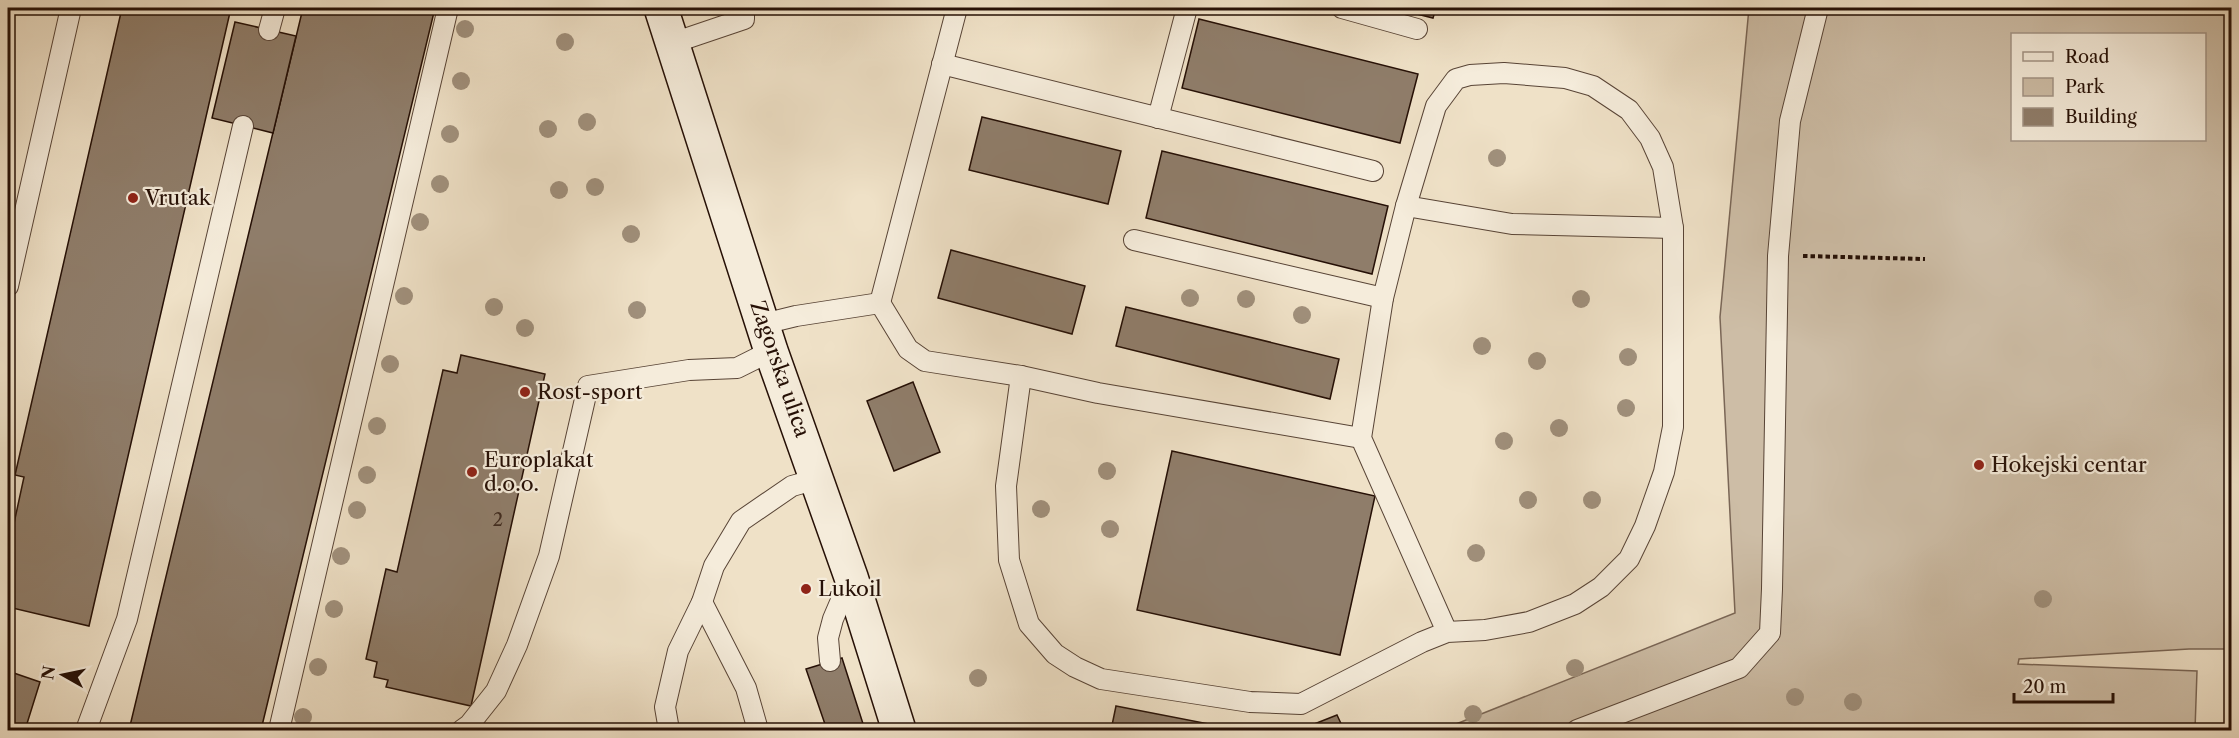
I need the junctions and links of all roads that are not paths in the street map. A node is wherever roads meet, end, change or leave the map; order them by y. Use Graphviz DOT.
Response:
graph roads {
  1 [pos="71,8"];
  2 [pos="275,8"];
  3 [pos="448,8"];
  4 [pos="661,8"];
  5 [pos="744,8"];
  6 [pos="957,8"];
  7 [pos="1187,8"];
  8 [pos="1342,8"];
  9 [pos="1818,8"];
  10 [pos="1417,29"];
  11 [pos="269,30"];
  12 [pos="673,44"];
  13 [pos="942,64"];
  14 [pos="1158,118"];
  15 [pos="243,126"];
  16 [pos="1373,171"];
  17 [pos="1406,206"];
  18 [pos="1673,228"];
  19 [pos="1134,240"];
  20 [pos="8,286"];
  21 [pos="1383,298"];
  22 [pos="880,303"];
  23 [pos="767,338"];
  24 [pos="1021,376"];
  25 [pos="1361,438"];
  26 [pos="817,479"];
  27 [pos="851,578"];
  28 [pos="702,602"];
  29 [pos="1447,632"];
  30 [pos="830,661"];
  31 [pos="86,730"];
  32 [pos="279,730"];
  33 [pos="462,730"];
  34 [pos="669,730"];
  35 [pos="758,730"];
  36 [pos="899,730"];
  37 [pos="1577,730"];
  1 -- 20 [label="lane"];
  2 -- 11 [label="lane"];
  3 -- 32 [label="lane"];
  4 -- 12 [label="street, Zagorska ulica"];
  5 -- 12 [label="lane"];
  6 -- 13 [label="lane"];
  7 -- 14 [label="lane"];
  8 -- 10 [label="lane"];
  9 -- 37 [label="lane"];
  12 -- 23 [label="street, Zagorska ulica"];
  13 -- 14 [label="lane"];
  13 -- 22 [label="lane"];
  14 -- 16 [label="lane"];
  15 -- 31 [label="lane"];
  17 -- 18 [label="lane"];
  17 -- 18 [label="lane"];
  17 -- 21 [label="lane"];
  18 -- 29 [label="lane"];
  19 -- 21 [label="lane"];
  21 -- 25 [label="lane"];
  22 -- 23 [label="lane"];
  22 -- 24 [label="lane"];
  23 -- 26 [label="street, Zagorska ulica"];
  23 -- 33 [label="lane"];
  24 -- 25 [label="lane"];
  24 -- 29 [label="lane"];
  25 -- 29 [label="lane"];
  26 -- 27 [label="street, Zagorska ulica"];
  26 -- 28 [label="lane"];
  27 -- 30 [label="lane"];
  27 -- 36 [label="street, Zagorska ulica"];
  28 -- 34 [label="lane"];
  28 -- 35 [label="lane"];
}
